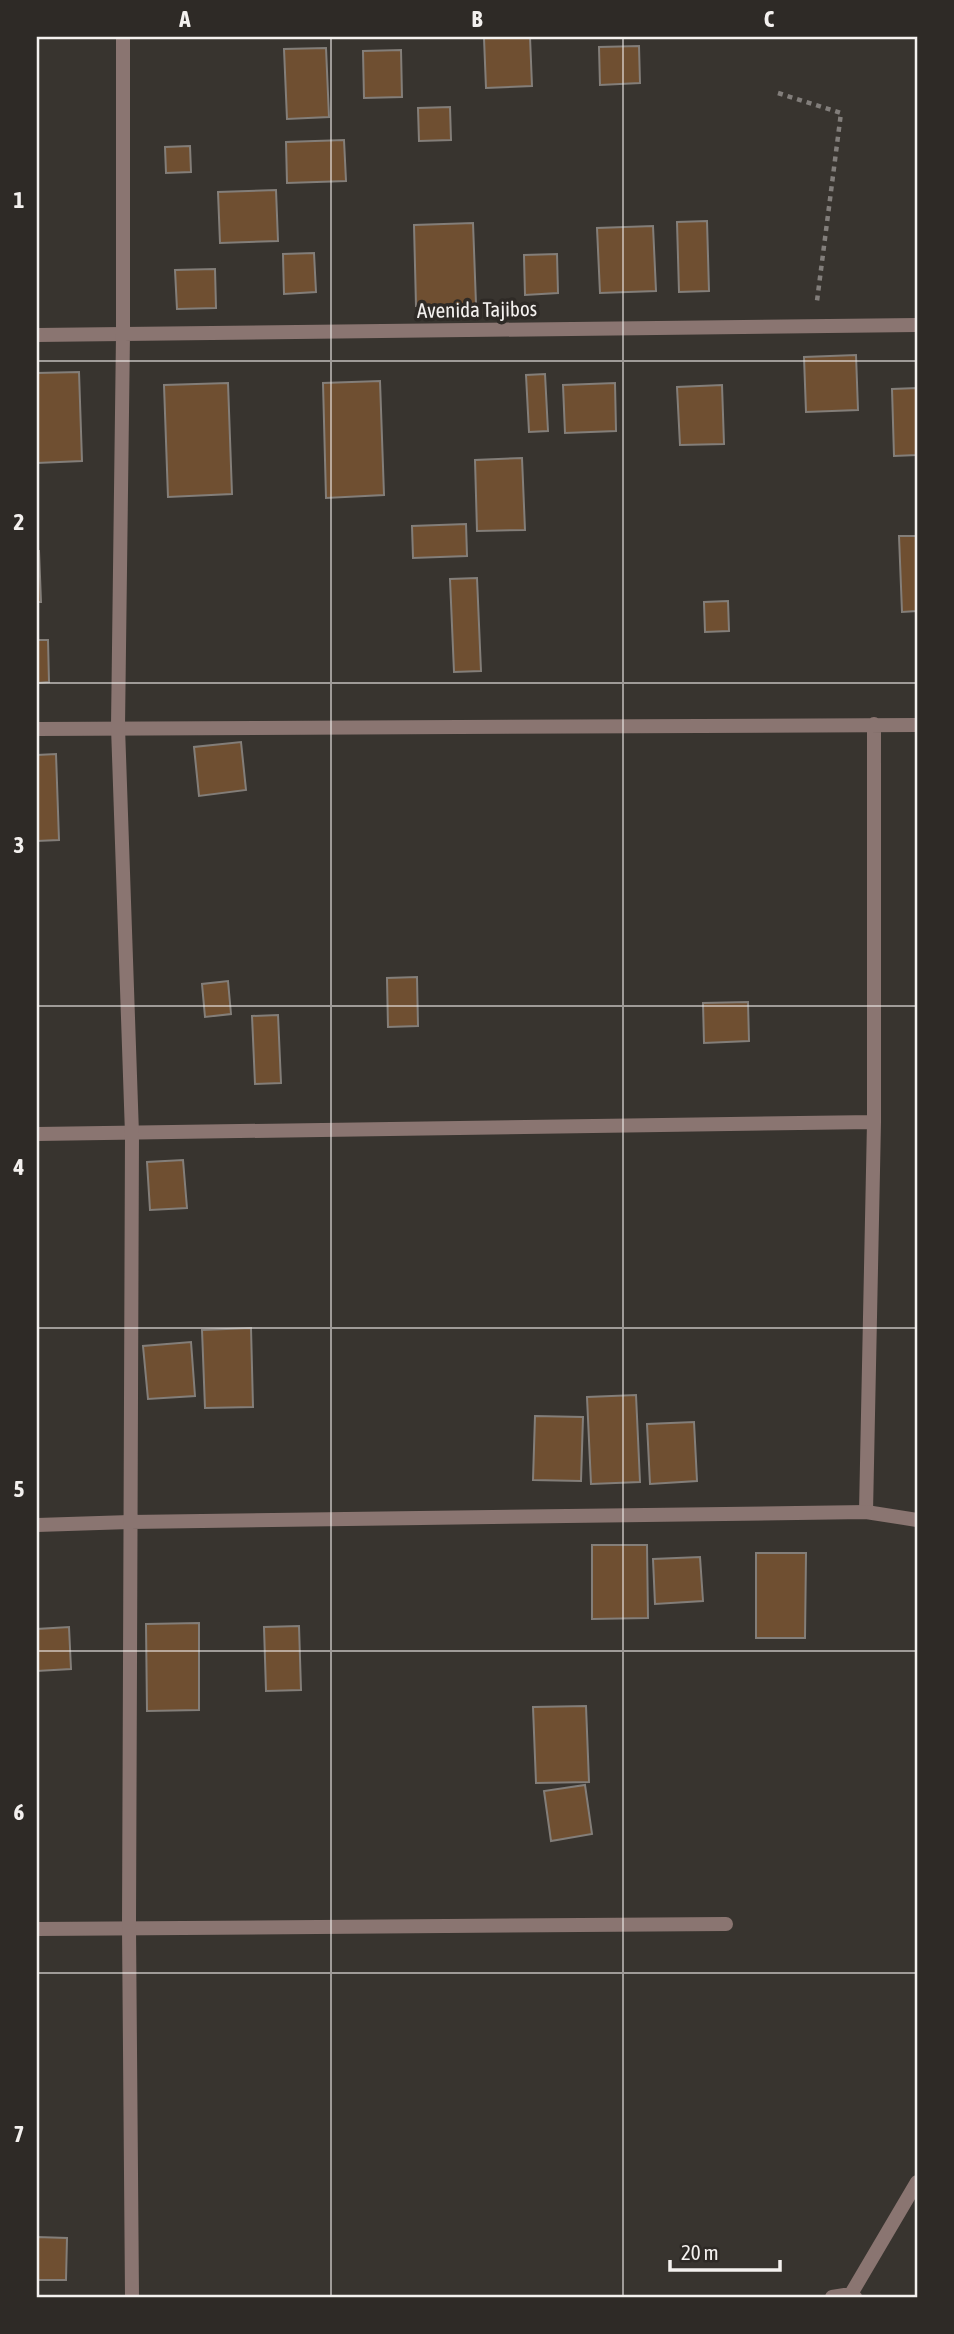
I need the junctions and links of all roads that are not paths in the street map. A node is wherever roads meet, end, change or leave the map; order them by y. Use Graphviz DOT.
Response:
graph roads {
  1 [pos="123,37"];
  2 [pos="917,325"];
  3 [pos="123,334"];
  4 [pos="37,335"];
  5 [pos="874,724"];
  6 [pos="917,725"];
  7 [pos="118,727"];
  8 [pos="37,729"];
  9 [pos="874,1122"];
  10 [pos="37,1134"];
  11 [pos="132,1134"];
  12 [pos="866,1512"];
  13 [pos="917,1520"];
  14 [pos="130,1522"];
  15 [pos="37,1525"];
  16 [pos="726,1924"];
  17 [pos="129,1927"];
  18 [pos="37,1929"];
  19 [pos="917,2182"];
  20 [pos="853,2296"];
  21 [pos="132,2297"];
  22 [pos="832,2297"];
  1 -- 3 [label="street"];
  2 -- 3 [label="street, Avenida Tajibos"];
  3 -- 4 [label="street, Avenida Tajibos"];
  3 -- 7 [label="street"];
  5 -- 6 [label="street"];
  5 -- 7 [label="street"];
  5 -- 9 [label="street"];
  7 -- 8 [label="street"];
  7 -- 11 [label="street"];
  9 -- 11 [label="street"];
  9 -- 12 [label="street"];
  10 -- 11 [label="street"];
  11 -- 14 [label="street"];
  12 -- 13 [label="street"];
  12 -- 14 [label="street"];
  14 -- 15 [label="street"];
  14 -- 17 [label="street"];
  16 -- 17 [label="street"];
  17 -- 18 [label="street"];
  17 -- 21 [label="street"];
  19 -- 20 [label="street"];
  20 -- 22 [label="street"];
}
